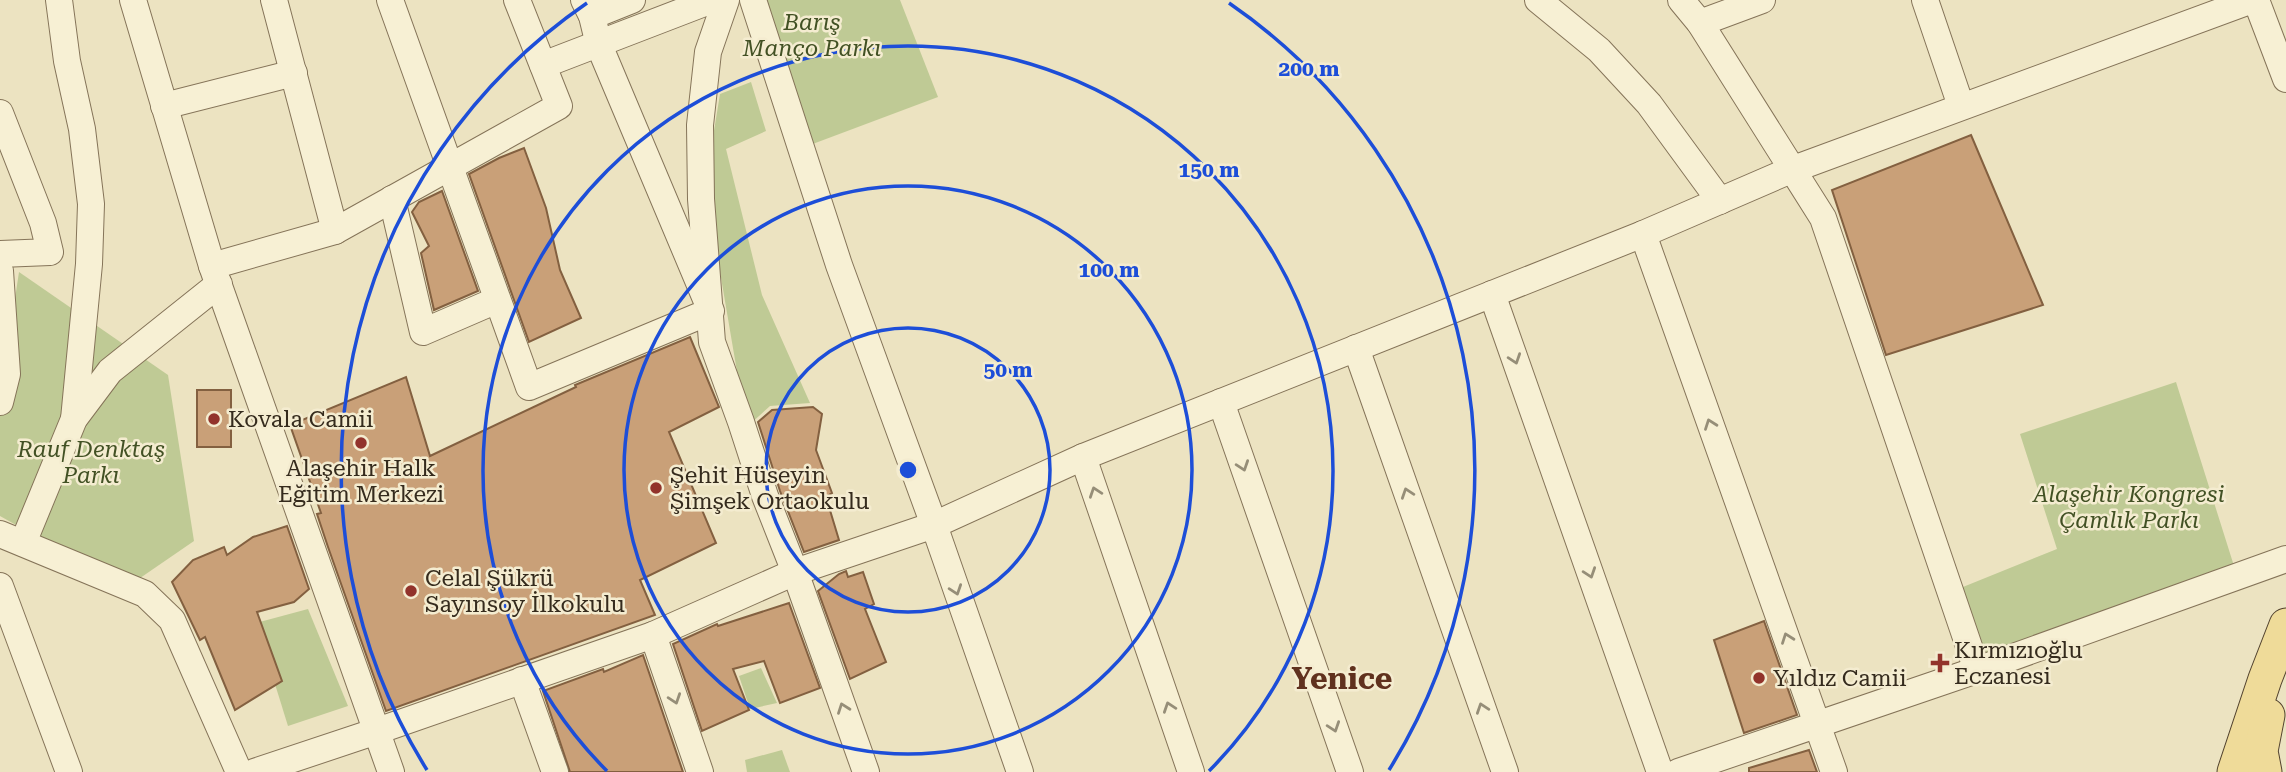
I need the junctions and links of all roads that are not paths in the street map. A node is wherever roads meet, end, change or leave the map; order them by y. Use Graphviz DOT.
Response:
graph roads {
  1 [pos="59,0"];
  2 [pos="132,0"];
  3 [pos="274,0"];
  4 [pos="390,0"];
  5 [pos="517,0"];
  6 [pos="632,0"];
  7 [pos="712,0"];
  8 [pos="726,0"];
  9 [pos="753,0"];
  10 [pos="1538,0"];
  11 [pos="1681,0"];
  12 [pos="1762,0"];
  13 [pos="1925,0"];
  14 [pos="2254,0"];
  15 [pos="588,8"];
  16 [pos="1700,23"];
  17 [pos="599,45"];
  18 [pos="543,65"];
  19 [pos="293,73"];
  20 [pos="2286,79"];
  21 [pos="164,106"];
  22 [pos="1961,106"];
  23 [pos="0,113"];
  24 [pos="449,167"];
  25 [pos="1791,170"];
  26 [pos="392,199"];
  27 [pos="1720,201"];
  28 [pos="335,230"];
  29 [pos="1643,234"];
  30 [pos="0,254"];
  31 [pos="0,271"];
  32 [pos="215,275"];
  33 [pos="1492,294"];
  34 [pos="497,300"];
  35 [pos="711,311"];
  36 [pos="1356,348"];
  37 [pos="0,402"];
  38 [pos="1221,402"];
  39 [pos="74,419"];
  40 [pos="1083,457"];
  41 [pos="934,525"];
  42 [pos="12,538"];
  43 [pos="2286,559"];
  44 [pos="795,572"];
  45 [pos="0,586"];
  46 [pos="2286,625"];
  47 [pos="653,635"];
  48 [pos="1976,670"];
  49 [pos="2286,674"];
  50 [pos="522,680"];
  51 [pos="1817,724"];
  52 [pos="377,732"];
  53 [pos="69,772"];
  54 [pos="239,772"];
  55 [pos="254,772"];
  56 [pos="390,772"];
  57 [pos="555,772"];
  58 [pos="700,772"];
  59 [pos="866,772"];
  60 [pos="1020,772"];
  61 [pos="1191,772"];
  62 [pos="1350,772"];
  63 [pos="1505,772"];
  64 [pos="1660,772"];
  65 [pos="1678,772"];
  66 [pos="1834,772"];
  67 [pos="2234,772"];
  68 [pos="2265,772"];
  1 -- 39 [label="street"];
  2 -- 21 [label="street"];
  3 -- 19 [label="street"];
  4 -- 24 [label="street"];
  5 -- 18 [label="street"];
  6 -- 15 [label="street"];
  7 -- 17 [label="street"];
  8 -- 35 [label="street"];
  9 -- 41 [label="street"];
  10 -- 27 [label="street"];
  11 -- 16 [label="street"];
  12 -- 16 [label="street"];
  13 -- 22 [label="street"];
  14 -- 20 [label="street"];
  14 -- 22 [label="street"];
  15 -- 17 [label="street"];
  16 -- 25 [label="street"];
  17 -- 18 [label="street"];
  17 -- 35 [label="street"];
  18 -- 24 [label="street"];
  19 -- 21 [label="street"];
  19 -- 28 [label="street"];
  21 -- 32 [label="street"];
  22 -- 25 [label="street"];
  23 -- 30 [label="street"];
  24 -- 26 [label="street"];
  24 -- 34 [label="street"];
  25 -- 27 [label="street"];
  25 -- 48 [label="street"];
  26 -- 28 [label="street"];
  26 -- 34 [label="street"];
  27 -- 29 [label="street"];
  28 -- 32 [label="street"];
  29 -- 33 [label="street"];
  51 -- 29 [label="street, one-way"];
  31 -- 37 [label="street"];
  32 -- 39 [label="street"];
  32 -- 52 [label="street"];
  33 -- 36 [label="street"];
  33 -- 64 [label="street, one-way"];
  34 -- 35 [label="street"];
  35 -- 44 [label="street"];
  36 -- 38 [label="street"];
  63 -- 36 [label="street, one-way"];
  38 -- 40 [label="street"];
  38 -- 62 [label="street, one-way"];
  39 -- 42 [label="street"];
  40 -- 41 [label="street"];
  61 -- 40 [label="street, one-way"];
  41 -- 44 [label="street"];
  41 -- 60 [label="street, one-way"];
  42 -- 54 [label="street"];
  43 -- 48 [label="street"];
  44 -- 47 [label="street"];
  59 -- 44 [label="street, one-way"];
  45 -- 53 [label="street"];
  46 -- 67 [label="main road"];
  47 -- 50 [label="street"];
  47 -- 58 [label="street, one-way"];
  48 -- 51 [label="street"];
  49 -- 68 [label="main road"];
  50 -- 52 [label="street"];
  50 -- 57 [label="street"];
  51 -- 65 [label="street"];
  51 -- 66 [label="street"];
  52 -- 55 [label="street"];
  52 -- 56 [label="street"];
}
